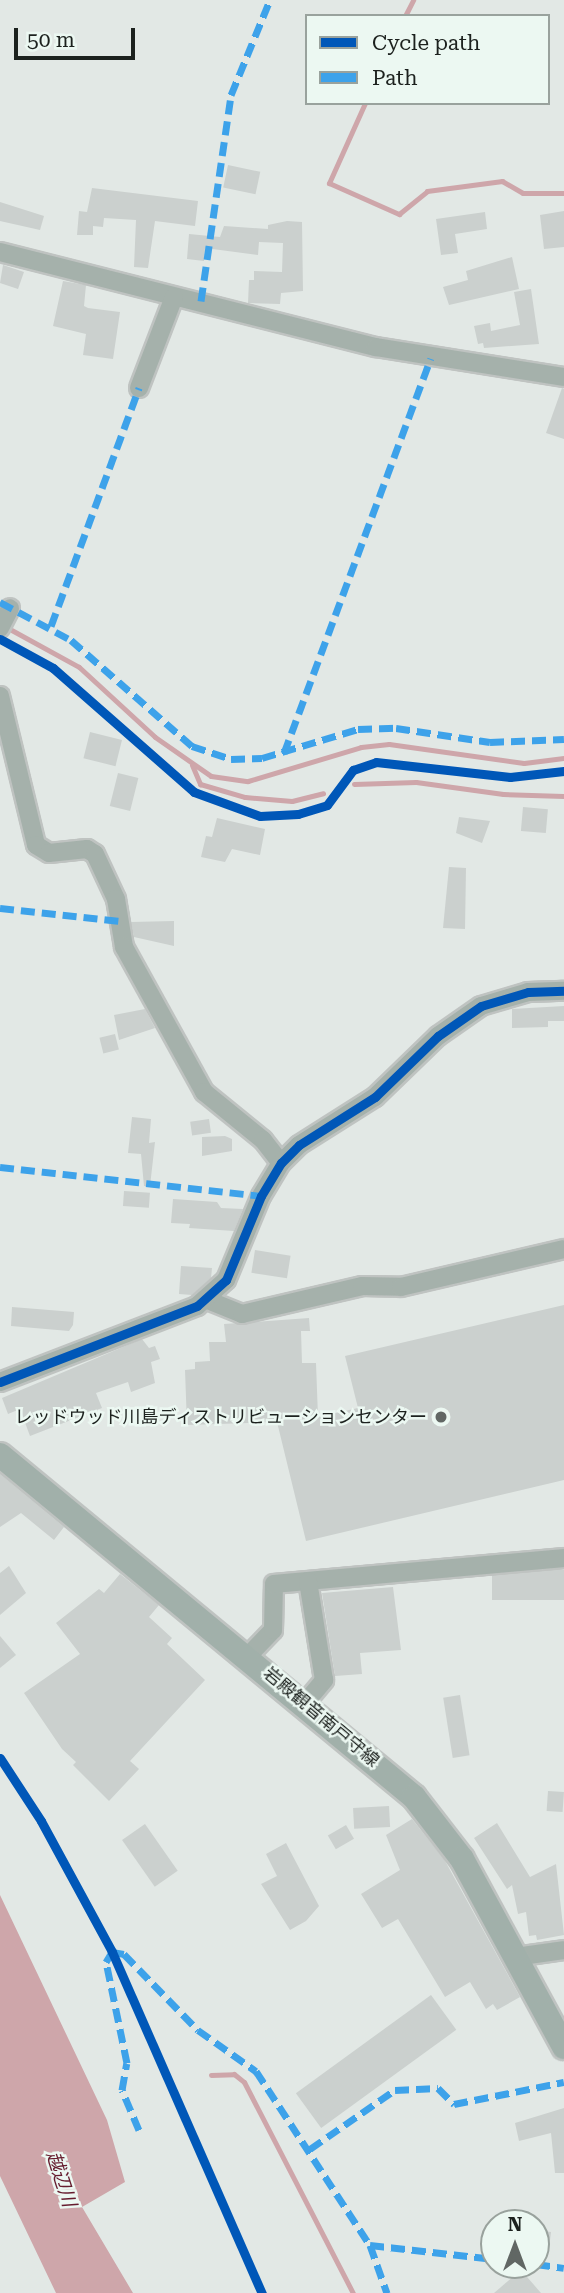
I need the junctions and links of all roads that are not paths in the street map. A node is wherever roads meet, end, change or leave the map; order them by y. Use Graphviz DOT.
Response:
graph roads {
  1 [pos="0,252"];
  2 [pos="174,297"];
  3 [pos="564,377"];
  4 [pos="139,388"];
  5 [pos="0,696"];
  6 [pos="564,991"];
  7 [pos="281,1163"];
  8 [pos="564,1249"];
  9 [pos="205,1299"];
  10 [pos="0,1382"];
  11 [pos="0,1455"];
  12 [pos="564,1558"];
  13 [pos="308,1581"];
  14 [pos="248,1656"];
  15 [pos="305,1703"];
  16 [pos="564,1950"];
  17 [pos="515,1957"];
  18 [pos="564,2047"];
  1 -- 2 [label="street"];
  2 -- 3 [label="street"];
  2 -- 4 [label="street"];
  5 -- 7 [label="street"];
  6 -- 7 [label="street"];
  7 -- 9 [label="street"];
  8 -- 9 [label="street"];
  9 -- 10 [label="street"];
  11 -- 14 [label="main road, 岩殿観音南戸守線"];
  12 -- 13 [label="street"];
  13 -- 14 [label="street"];
  13 -- 15 [label="street"];
  14 -- 15 [label="main road, 岩殿観音南戸守線"];
  15 -- 17 [label="main road, 岩殿観音南戸守線"];
  16 -- 17 [label="street"];
  17 -- 18 [label="main road, 岩殿観音南戸守線"];
}
